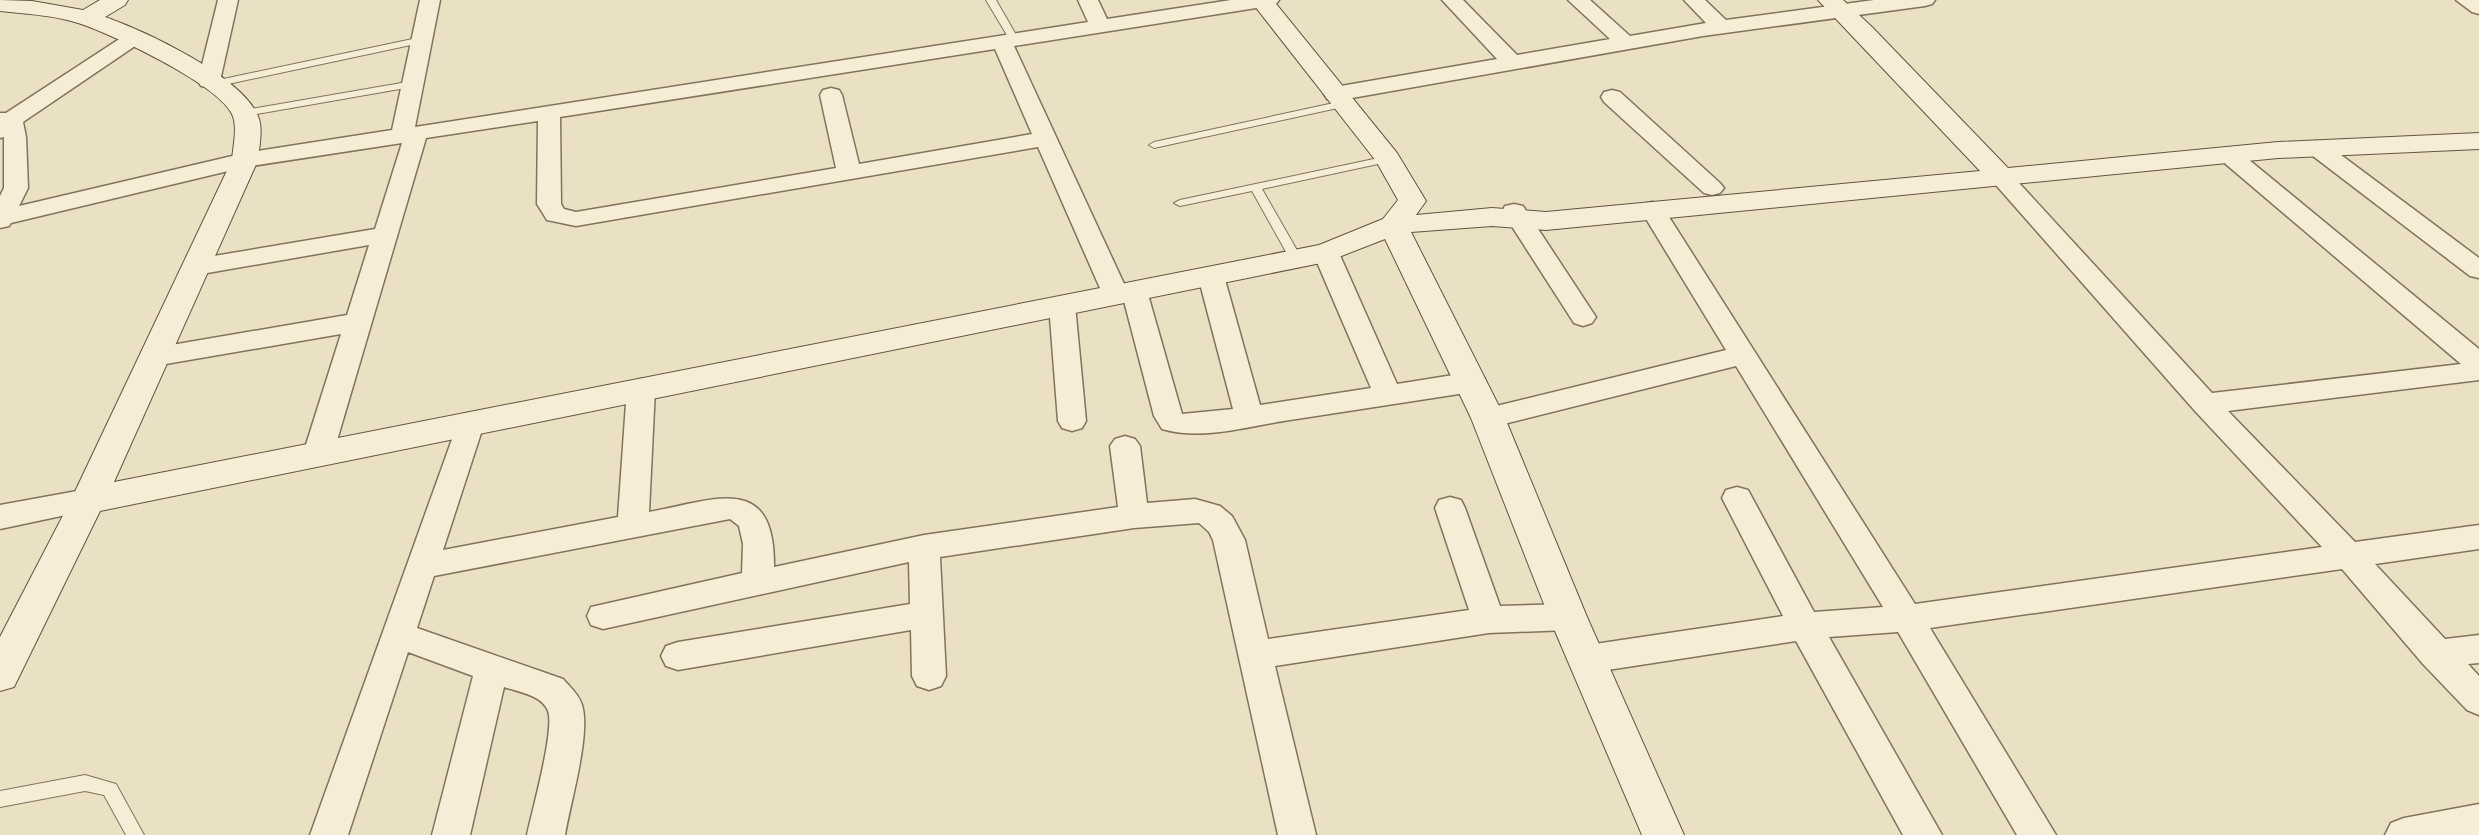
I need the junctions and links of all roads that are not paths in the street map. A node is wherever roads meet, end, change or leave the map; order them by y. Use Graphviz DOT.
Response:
graph roads {
  1 [pos="117,0"];
  2 [pos="228,0"];
  3 [pos="430,0"];
  4 [pos="991,0"];
  5 [pos="1088,0"];
  6 [pos="1264,0"];
  7 [pos="1452,0"];
  8 [pos="1578,0"];
  9 [pos="1694,0"];
  10 [pos="1916,0"];
  11 [pos="2466,0"];
  12 [pos="0,4"];
  13 [pos="1835,5"];
  14 [pos="2479,8"];
  15 [pos="86,18"];
  16 [pos="1100,27"];
  17 [pos="1722,28"];
  18 [pos="134,38"];
  19 [pos="422,40"];
  20 [pos="1008,41"];
  21 [pos="1626,43"];
  22 [pos="1512,63"];
  23 [pos="211,82"];
  24 [pos="413,84"];
  25 [pos="831,96"];
  26 [pos="1612,97"];
  27 [pos="1339,100"];
  28 [pos="245,113"];
  29 [pos="549,113"];
  30 [pos="2479,122"];
  31 [pos="4,124"];
  32 [pos="409,135"];
  33 [pos="1046,139"];
  34 [pos="2479,141"];
  35 [pos="1154,145"];
  36 [pos="2317,148"];
  37 [pos="2229,155"];
  38 [pos="1388,159"];
  39 [pos="245,160"];
  40 [pos="1991,167"];
  41 [pos="849,173"];
  42 [pos="1256,187"];
  43 [pos="1712,188"];
  44 [pos="1180,203"];
  45 [pos="1652,209"];
  46 [pos="1509,216"];
  47 [pos="1,219"];
  48 [pos="1393,225"];
  49 [pos="385,235"];
  50 [pos="1326,253"];
  51 [pos="1296,259"];
  52 [pos="196,267"];
  53 [pos="2479,270"];
  54 [pos="1211,276"];
  55 [pos="1125,293"];
  56 [pos="1062,305"];
  57 [pos="1583,317"];
  58 [pos="358,322"];
  59 [pos="1743,355"];
  60 [pos="154,357"];
  61 [pos="2479,364"];
  62 [pos="2479,371"];
  63 [pos="1472,382"];
  64 [pos="640,389"];
  65 [pos="1388,396"];
  66 [pos="2205,404"];
  67 [pos="1249,416"];
  68 [pos="1488,418"];
  69 [pos="1072,421"];
  70 [pos="470,424"];
  71 [pos="1125,446"];
  72 [pos="318,454"];
  73 [pos="1737,498"];
  74 [pos="88,500"];
  75 [pos="1450,508"];
  76 [pos="1134,516"];
  77 [pos="0,517"];
  78 [pos="633,526"];
  79 [pos="2479,537"];
  80 [pos="924,547"];
  81 [pos="2349,556"];
  82 [pos="421,566"];
  83 [pos="758,583"];
  84 [pos="927,614"];
  85 [pos="603,616"];
  86 [pos="1568,617"];
  87 [pos="1906,618"];
  88 [pos="1489,620"];
  89 [pos="1805,626"];
  90 [pos="398,635"];
  91 [pos="2479,648"];
  92 [pos="2435,654"];
  93 [pos="1255,655"];
  94 [pos="678,656"];
  95 [pos="1588,659"];
  96 [pos="492,668"];
  97 [pos="0,675"];
  98 [pos="929,676"];
  99 [pos="2479,700"];
  100 [pos="0,799"];
  101 [pos="2479,821"];
  102 [pos="135,835"];
  103 [pos="329,835"];
  104 [pos="451,835"];
  105 [pos="546,835"];
  106 [pos="1297,835"];
  107 [pos="1663,835"];
  108 [pos="1923,835"];
  109 [pos="2037,835"];
  110 [pos="2404,835"];
  1 -- 15 [label="street"];
  2 -- 23 [label="street"];
  3 -- 19 [label="street"];
  4 -- 20 [label="lane"];
  5 -- 16 [label="street"];
  6 -- 16 [label="street"];
  6 -- 27 [label="street"];
  7 -- 22 [label="street"];
  8 -- 21 [label="street"];
  9 -- 17 [label="street"];
  10 -- 13 [label="street"];
  11 -- 14 [label="street"];
  12 -- 15 [label="street"];
  13 -- 17 [label="street"];
  13 -- 40 [label="street"];
  15 -- 18 [label="street"];
  16 -- 20 [label="street"];
  17 -- 21 [label="street"];
  18 -- 23 [label="street"];
  18 -- 31 [label="street"];
  19 -- 23 [label="lane"];
  19 -- 24 [label="street"];
  20 -- 29 [label="street"];
  20 -- 33 [label="street"];
  21 -- 22 [label="street"];
  22 -- 27 [label="street"];
  23 -- 28 [label="street"];
  24 -- 28 [label="lane"];
  24 -- 32 [label="street"];
  25 -- 41 [label="street"];
  26 -- 43 [label="street"];
  27 -- 35 [label="lane"];
  27 -- 38 [label="street"];
  28 -- 39 [label="street"];
  29 -- 32 [label="street"];
  29 -- 41 [label="street"];
  30 -- 40 [label="street"];
  31 -- 47 [label="street"];
  32 -- 39 [label="street"];
  32 -- 49 [label="street"];
  33 -- 41 [label="street"];
  33 -- 55 [label="street"];
  34 -- 36 [label="street"];
  36 -- 37 [label="street"];
  36 -- 53 [label="street"];
  37 -- 40 [label="street"];
  37 -- 61 [label="street"];
  38 -- 42 [label="lane"];
  38 -- 48 [label="street"];
  39 -- 47 [label="street"];
  39 -- 52 [label="street"];
  40 -- 43 [label="street"];
  40 -- 45 [label="street"];
  40 -- 66 [label="street"];
  42 -- 44 [label="lane"];
  42 -- 51 [label="lane"];
  43 -- 46 [label="street"];
  45 -- 46 [label="street"];
  45 -- 59 [label="street"];
  46 -- 48 [label="street"];
  46 -- 57 [label="street"];
  48 -- 50 [label="street"];
  48 -- 63 [label="street"];
  49 -- 52 [label="street"];
  49 -- 58 [label="street"];
  50 -- 51 [label="street"];
  50 -- 65 [label="street"];
  51 -- 54 [label="street"];
  52 -- 60 [label="street"];
  54 -- 55 [label="street"];
  54 -- 67 [label="street"];
  55 -- 56 [label="street"];
  55 -- 67 [label="street"];
  56 -- 64 [label="street"];
  56 -- 69 [label="street"];
  58 -- 60 [label="street"];
  58 -- 72 [label="street"];
  59 -- 68 [label="street"];
  59 -- 87 [label="street"];
  60 -- 74 [label="street"];
  62 -- 66 [label="street"];
  63 -- 65 [label="street"];
  63 -- 68 [label="street"];
  64 -- 70 [label="street"];
  64 -- 78 [label="street"];
  65 -- 67 [label="street"];
  66 -- 81 [label="street"];
  68 -- 86 [label="street"];
  70 -- 72 [label="street"];
  70 -- 82 [label="street"];
  71 -- 76 [label="street"];
  72 -- 74 [label="street"];
  73 -- 89 [label="street"];
  74 -- 77 [label="street"];
  74 -- 97 [label="street"];
  75 -- 88 [label="street"];
  76 -- 80 [label="street"];
  76 -- 93 [label="street"];
  78 -- 82 [label="street"];
  78 -- 83 [label="street"];
  79 -- 81 [label="street"];
  80 -- 83 [label="street"];
  80 -- 84 [label="street"];
  81 -- 87 [label="street"];
  81 -- 92 [label="street"];
  82 -- 90 [label="street"];
  83 -- 85 [label="street"];
  84 -- 94 [label="street"];
  84 -- 98 [label="street"];
  86 -- 88 [label="street"];
  86 -- 95 [label="street"];
  87 -- 89 [label="street"];
  87 -- 109 [label="street"];
  88 -- 93 [label="street"];
  89 -- 95 [label="street"];
  89 -- 108 [label="street"];
  90 -- 96 [label="street"];
  90 -- 103 [label="street"];
  91 -- 92 [label="street"];
  92 -- 99 [label="street"];
  93 -- 106 [label="street"];
  95 -- 107 [label="street"];
  96 -- 104 [label="street"];
  96 -- 105 [label="street"];
  100 -- 102 [label="lane"];
  101 -- 110 [label="street"];
}
